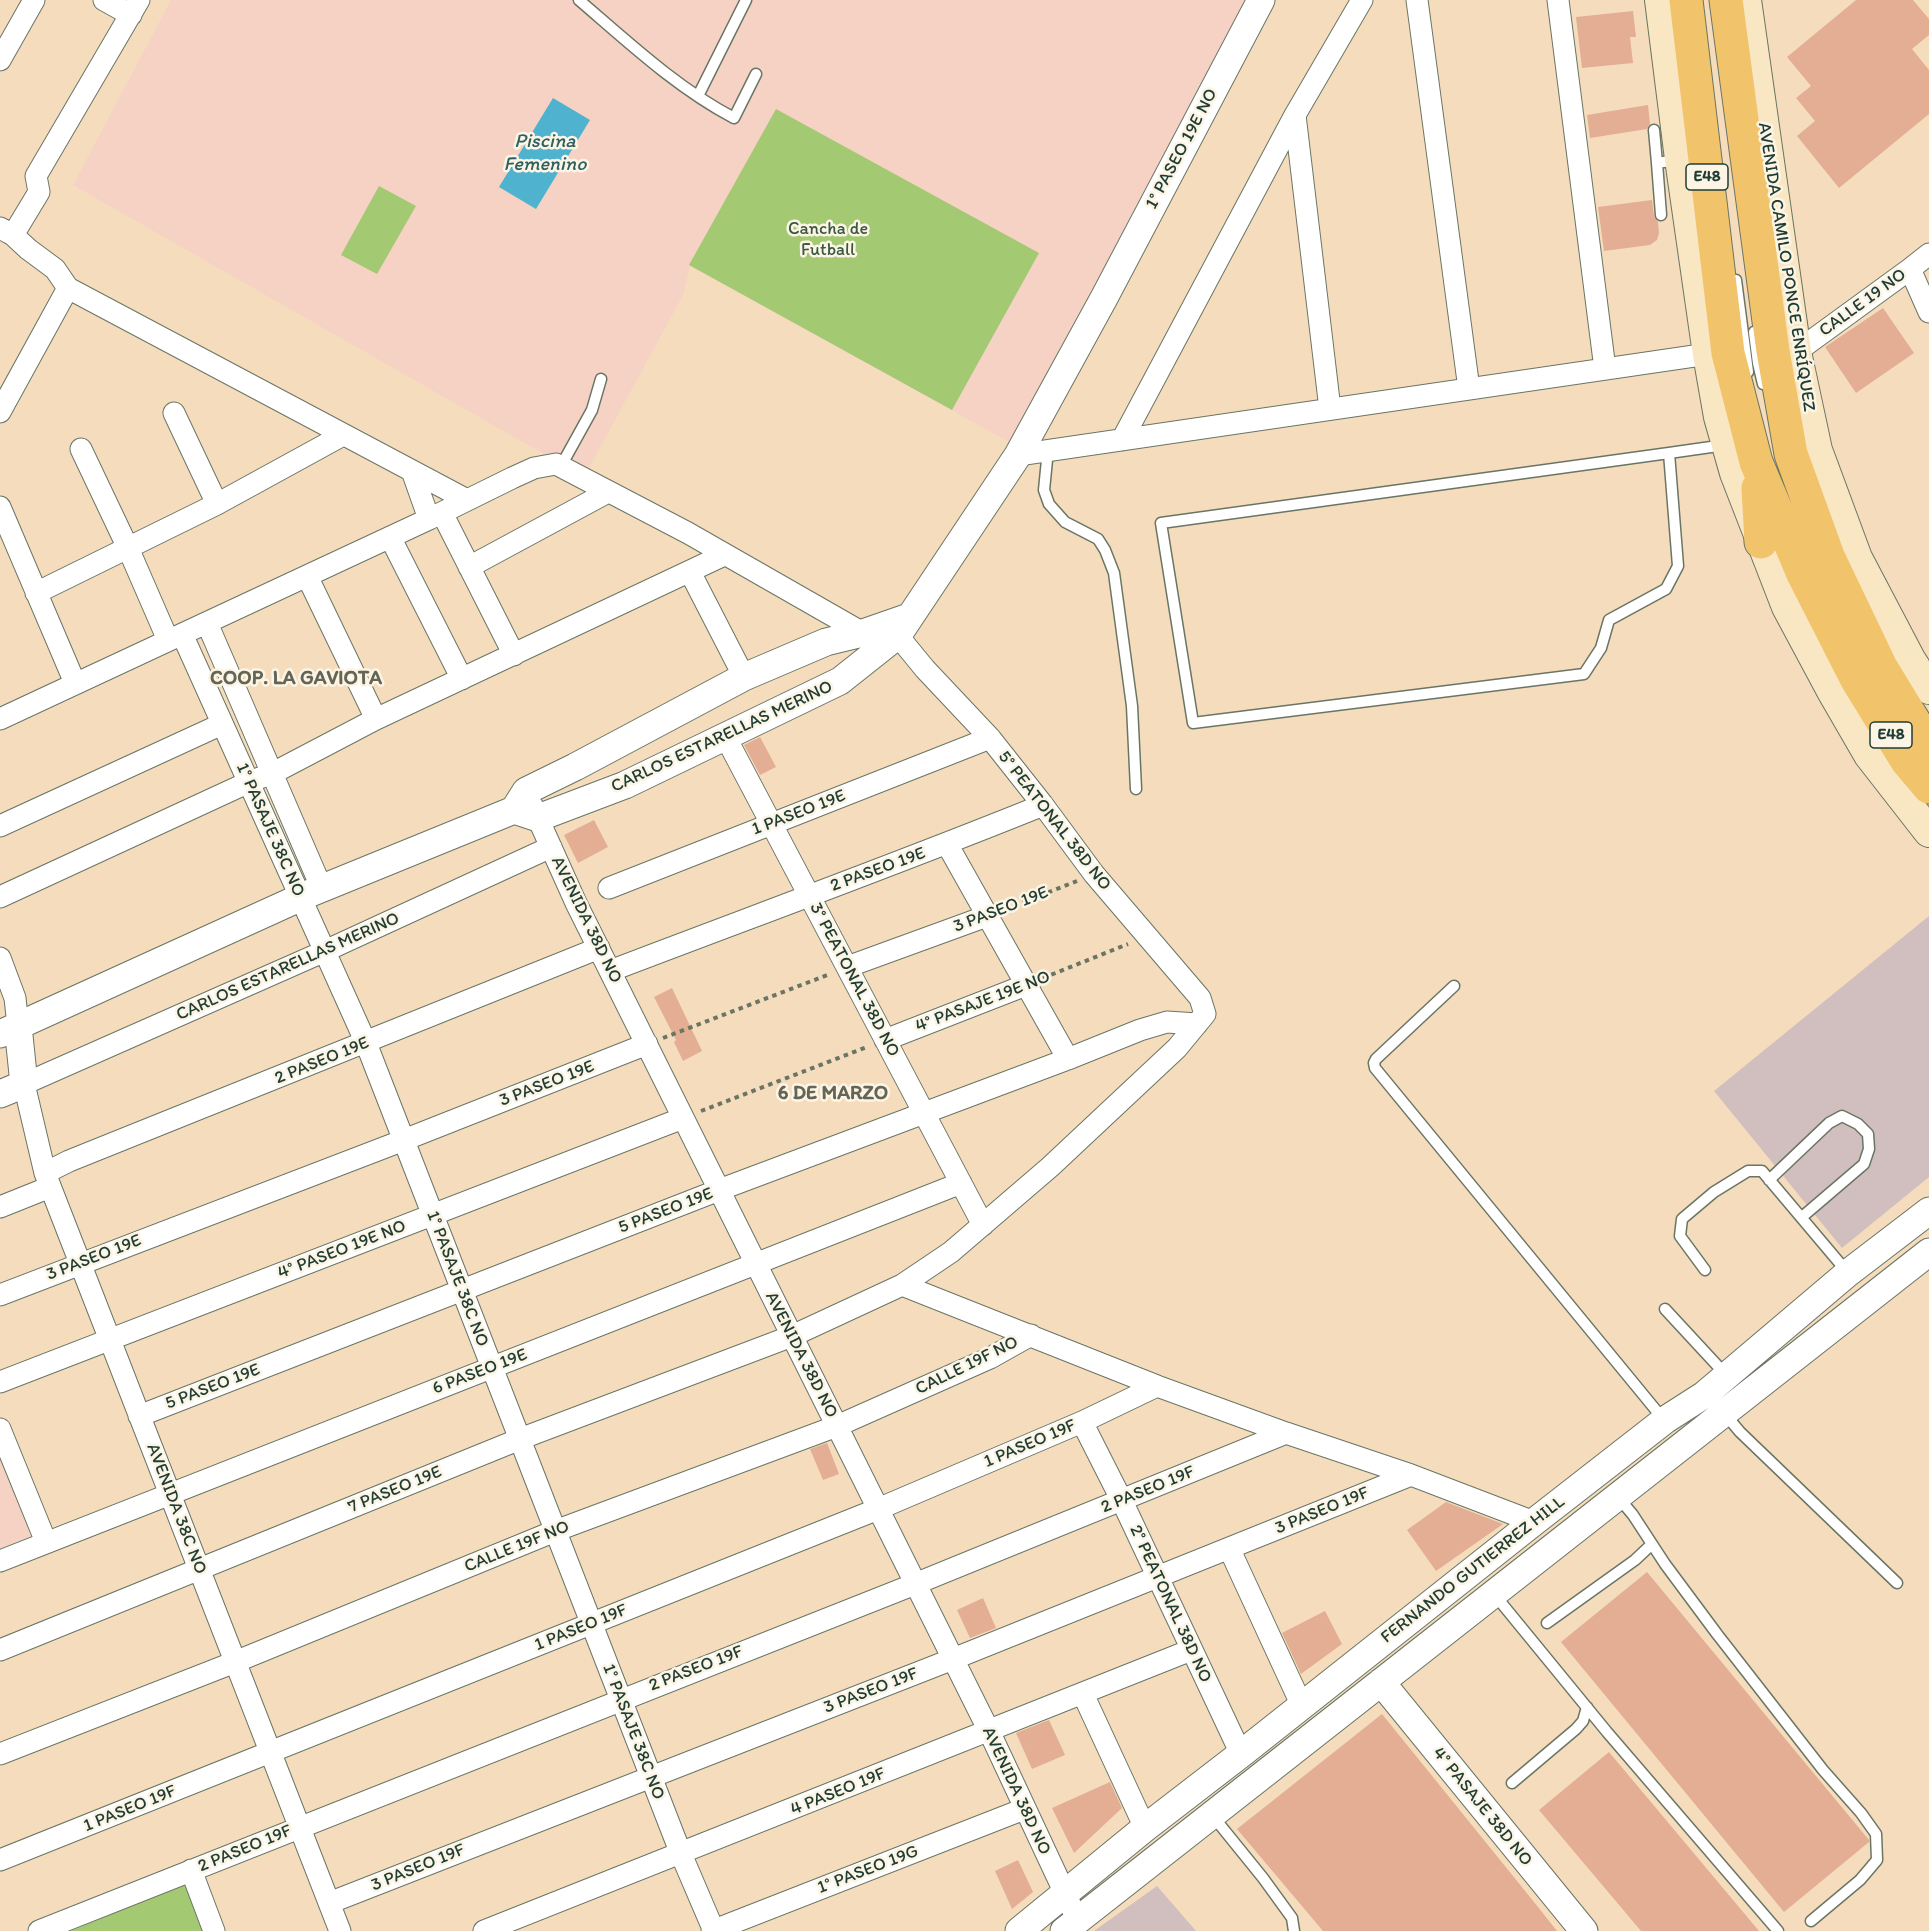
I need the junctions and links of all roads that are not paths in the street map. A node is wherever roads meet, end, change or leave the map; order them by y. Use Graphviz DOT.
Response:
graph roads {
  1 [pos="34,0"];
  2 [pos="104,0"];
  3 [pos="579,0"];
  4 [pos="746,0"];
  5 [pos="1261,0"];
  6 [pos="1362,0"];
  7 [pos="1417,0"];
  8 [pos="1558,0"];
  9 [pos="1660,0"];
  10 [pos="1686,0"];
  11 [pos="1697,0"];
  12 [pos="1744,2"];
  13 [pos="135,8"];
  14 [pos="1702,35"];
  15 [pos="0,60"];
  16 [pos="756,74"];
  17 [pos="698,96"];
  18 [pos="1295,115"];
  19 [pos="1654,130"];
  20 [pos="1669,161"];
  21 [pos="1661,215"];
  22 [pos="7,232"];
  23 [pos="1929,254"];
  24 [pos="1734,269"];
  25 [pos="1911,269"];
  26 [pos="68,288"];
  27 [pos="1749,293"];
  28 [pos="1104,298"];
  29 [pos="1929,312"];
  30 [pos="1796,352"];
  31 [pos="1708,354"];
  32 [pos="1605,369"];
  33 [pos="601,379"];
  34 [pos="1469,389"];
  35 [pos="1766,396"];
  36 [pos="1330,409"];
  37 [pos="0,412"];
  38 [pos="174,413"];
  39 [pos="343,435"];
  40 [pos="1122,440"];
  41 [pos="1726,445"];
  42 [pos="81,449"];
  43 [pos="1048,450"];
  44 [pos="1669,453"];
  45 [pos="1018,455"];
  46 [pos="1756,462"];
  47 [pos="561,466"];
  48 [pos="411,471"];
  49 [pos="1790,483"];
  50 [pos="608,492"];
  51 [pos="467,500"];
  52 [pos="217,504"];
  53 [pos="0,507"];
  54 [pos="435,516"];
  55 [pos="1792,520"];
  56 [pos="390,537"];
  57 [pos="1761,542"];
  58 [pos="128,548"];
  59 [pos="724,555"];
  60 [pos="1815,565"];
  61 [pos="469,567"];
  62 [pos="690,572"];
  63 [pos="307,576"];
  64 [pos="36,593"];
  65 [pos="207,622"];
  66 [pos="887,632"];
  67 [pos="175,637"];
  68 [pos="514,655"];
  69 [pos="1869,674"];
  70 [pos="744,677"];
  71 [pos="462,679"];
  72 [pos="75,684"];
  73 [pos="1929,689"];
  74 [pos="0,718"];
  75 [pos="376,719"];
  76 [pos="222,724"];
  77 [pos="725,736"];
  78 [pos="990,738"];
  79 [pos="1929,746"];
  80 [pos="273,773"];
  81 [pos="249,782"];
  82 [pos="1929,787"];
  83 [pos="1136,789"];
  84 [pos="526,806"];
  85 [pos="1043,806"];
  86 [pos="771,824"];
  87 [pos="0,826"];
  88 [pos="1929,832"];
  89 [pos="947,844"];
  90 [pos="551,847"];
  91 [pos="609,888"];
  92 [pos="311,894"];
  93 [pos="809,895"];
  94 [pos="0,897"];
  95 [pos="987,916"];
  96 [pos="599,948"];
  97 [pos="325,951"];
  98 [pos="0,958"];
  99 [pos="847,967"];
  100 [pos="610,971"];
  101 [pos="1026,985"];
  102 [pos="1454,986"];
  103 [pos="1197,1024"];
  104 [pos="9,1030"];
  105 [pos="885,1040"];
  106 [pos="366,1043"];
  107 [pos="647,1044"];
  108 [pos="1068,1059"];
  109 [pos="12,1089"];
  110 [pos="924,1113"];
  111 [pos="683,1118"];
  112 [pos="404,1140"];
  113 [pos="48,1180"];
  114 [pos="1769,1180"];
  115 [pos="961,1183"];
  116 [pos="719,1190"];
  117 [pos="0,1207"];
  118 [pos="1929,1211"];
  119 [pos="432,1215"];
  120 [pos="1802,1217"];
  121 [pos="982,1225"];
  122 [pos="1929,1252"];
  123 [pos="80,1264"];
  124 [pos="756,1264"];
  125 [pos="1705,1270"];
  126 [pos="1848,1274"];
  127 [pos="902,1286"];
  128 [pos="462,1290"];
  129 [pos="0,1294"];
  130 [pos="1665,1309"];
  131 [pos="1031,1335"];
  132 [pos="792,1336"];
  133 [pos="109,1339"];
  134 [pos="492,1367"];
  135 [pos="1727,1376"];
  136 [pos="0,1382"];
  137 [pos="1157,1386"];
  138 [pos="1724,1413"];
  139 [pos="139,1416"];
  140 [pos="1665,1420"];
  141 [pos="1082,1422"];
  142 [pos="837,1426"];
  143 [pos="0,1429"];
  144 [pos="1286,1433"];
  145 [pos="520,1439"];
  146 [pos="1411,1475"];
  147 [pos="170,1494"];
  148 [pos="1618,1497"];
  149 [pos="1122,1501"];
  150 [pos="878,1509"];
  151 [pos="1534,1522"];
  152 [pos="555,1531"];
  153 [pos="46,1542"];
  154 [pos="1652,1544"];
  155 [pos="1229,1548"];
  156 [pos="0,1561"];
  157 [pos="199,1569"];
  158 [pos="1157,1576"];
  159 [pos="1897,1582"];
  160 [pos="915,1584"];
  161 [pos="1494,1594"];
  162 [pos="1547,1623"];
  163 [pos="591,1624"];
  164 [pos="0,1650"];
  165 [pos="1191,1650"];
  166 [pos="953,1659"];
  167 [pos="235,1662"];
  168 [pos="1381,1682"];
  169 [pos="1083,1694"];
  170 [pos="621,1699"];
  171 [pos="1302,1706"];
  172 [pos="1587,1707"];
  173 [pos="988,1731"];
  174 [pos="271,1753"];
  175 [pos="0,1754"];
  176 [pos="1241,1754"];
  177 [pos="650,1776"];
  178 [pos="1512,1783"];
  179 [pos="1024,1809"];
  180 [pos="1212,1815"];
  181 [pos="300,1827"];
  182 [pos="1145,1828"];
  183 [pos="681,1854"];
  184 [pos="0,1860"];
  185 [pos="191,1870"];
  186 [pos="1065,1894"];
  187 [pos="329,1903"];
  188 [pos="1292,1918"];
  189 [pos="1811,1921"];
  190 [pos="1071,1925"];
  191 [pos="39,1931"];
  192 [pos="214,1931"];
  193 [pos="340,1931"];
  194 [pos="484,1931"];
  195 [pos="713,1931"];
  196 [pos="1019,1931"];
  197 [pos="1294,1931"];
  198 [pos="1301,1931"];
  199 [pos="1584,1931"];
  200 [pos="1778,1931"];
  1 -- 15 [label="street"];
  2 -- 13 [label="street"];
  3 -- 17 [label="lane"];
  4 -- 17 [label="lane"];
  5 -- 28 [label="street, 1° PASEO 19E NO"];
  6 -- 18 [label="street"];
  7 -- 34 [label="street"];
  8 -- 32 [label="street"];
  9 -- 20 [label="main road, E48"];
  10 -- 46 [label="main road, AVENIDA CAMILO PONCE ENRÍQUEZ / E48"];
  11 -- 14 [label="lane"];
  12 -- 30 [label="main road, AVENIDA CAMILO PONCE ENRÍQUEZ / E48"];
  12 -- 60 [label="main road, AVENIDA CAMILO PONCE ENRÍQUEZ / E48"];
  13 -- 22 [label="street"];
  16 -- 17 [label="lane"];
  18 -- 36 [label="street"];
  18 -- 40 [label="street"];
  19 -- 20 [label="lane"];
  20 -- 21 [label="lane"];
  20 -- 31 [label="main road, E48"];
  22 -- 26 [label="street"];
  23 -- 25 [label="street, CALLE 19 NO"];
  24 -- 46 [label="lane"];
  25 -- 29 [label="street"];
  25 -- 30 [label="street, CALLE 19 NO"];
  26 -- 37 [label="street"];
  26 -- 39 [label="street"];
  27 -- 35 [label="lane"];
  28 -- 45 [label="street, CARLOS ESTARELLAS MERINO"];
  30 -- 73 [label="main road, AVENIDA CAMILO PONCE ENRÍQUEZ / E48"];
  31 -- 32 [label="street"];
  31 -- 41 [label="main road, E48"];
  32 -- 34 [label="street"];
  33 -- 47 [label="lane"];
  34 -- 36 [label="street"];
  36 -- 40 [label="street"];
  38 -- 52 [label="street"];
  39 -- 48 [label="street"];
  39 -- 52 [label="street"];
  40 -- 43 [label="street"];
  41 -- 44 [label="lane"];
  41 -- 57 [label="main road, E48"];
  42 -- 58 [label="street, 1° PASAJE 38C NO"];
  43 -- 45 [label="street"];
  43 -- 83 [label="lane"];
  44 -- 44 [label="lane"];
  45 -- 66 [label="street, CARLOS ESTARELLAS MERINO"];
  46 -- 57 [label="main road"];
  46 -- 60 [label="main road, AVENIDA CAMILO PONCE ENRÍQUEZ / E48"];
  47 -- 50 [label="street"];
  47 -- 51 [label="street"];
  48 -- 51 [label="street"];
  48 -- 54 [label="street"];
  49 -- 60 [label="lane, AVENIDA CAMILO PONCE ENRÍQUEZ"];
  50 -- 59 [label="street"];
  50 -- 61 [label="street"];
  51 -- 54 [label="street"];
  52 -- 58 [label="street"];
  53 -- 64 [label="street"];
  54 -- 56 [label="street"];
  54 -- 61 [label="street"];
  55 -- 60 [label="lane, AVENIDA CAMILO PONCE ENRÍQUEZ"];
  56 -- 63 [label="street"];
  56 -- 71 [label="street"];
  57 -- 88 [label="main road, E48"];
  58 -- 64 [label="street"];
  58 -- 67 [label="street, 1° PASAJE 38C NO"];
  59 -- 62 [label="street"];
  59 -- 66 [label="street"];
  60 -- 69 [label="main road, AVENIDA CAMILO PONCE ENRÍQUEZ / E48"];
  61 -- 68 [label="street"];
  62 -- 68 [label="street"];
  62 -- 70 [label="street"];
  63 -- 65 [label="street"];
  63 -- 75 [label="street"];
  64 -- 72 [label="street"];
  65 -- 67 [label="street"];
  65 -- 80 [label="street, 1° PASAJE 38C NO"];
  66 -- 70 [label="street, CARLOS ESTARELLAS MERINO"];
  66 -- 77 [label="street, CARLOS ESTARELLAS MERINO"];
  66 -- 78 [label="street, 5° PEATONAL 38D NO"];
  67 -- 72 [label="street"];
  67 -- 76 [label="street, 1° PASAJE 38C NO"];
  68 -- 71 [label="street"];
  69 -- 79 [label="main road, AVENIDA CAMILO PONCE ENRÍQUEZ / E48"];
  69 -- 82 [label="main road, AVENIDA CAMILO PONCE ENRÍQUEZ / E48"];
  70 -- 84 [label="street, CARLOS ESTARELLAS MERINO"];
  71 -- 75 [label="street"];
  72 -- 74 [label="street"];
  75 -- 80 [label="street"];
  76 -- 81 [label="street, 1° PASAJE 38C NO"];
  76 -- 87 [label="street"];
  77 -- 84 [label="street, CARLOS ESTARELLAS MERINO"];
  77 -- 86 [label="street, 3° PEATONAL 38D NO"];
  78 -- 85 [label="street, 5° PEATONAL 38D NO"];
  78 -- 86 [label="street, 1 PASEO 19E"];
  80 -- 81 [label="street"];
  80 -- 92 [label="street, 1° PASAJE 38C NO"];
  81 -- 92 [label="street, 1° PASAJE 38C NO"];
  81 -- 94 [label="street"];
  84 -- 90 [label="street, AVENIDA 38D NO"];
  84 -- 92 [label="street, CARLOS ESTARELLAS MERINO"];
  85 -- 89 [label="street, 2 PASEO 19E"];
  85 -- 103 [label="street, 5° PEATONAL 38D NO"];
  86 -- 91 [label="street, 1 PASEO 19E"];
  86 -- 93 [label="street, 3° PEATONAL 38D NO"];
  89 -- 93 [label="street, 2 PASEO 19E"];
  89 -- 95 [label="street"];
  90 -- 96 [label="street, AVENIDA 38D NO"];
  90 -- 97 [label="street, CARLOS ESTARELLAS MERINO"];
  92 -- 97 [label="street, 1° PASAJE 38C NO"];
  92 -- 104 [label="street, CARLOS ESTARELLAS MERINO"];
  93 -- 99 [label="street, 3° PEATONAL 38D NO"];
  93 -- 100 [label="street, 2 PASEO 19E"];
  95 -- 99 [label="street, 3 PASEO 19E"];
  95 -- 101 [label="street"];
  96 -- 100 [label="street, AVENIDA 38D NO"];
  96 -- 106 [label="street, 2 PASEO 19E"];
  97 -- 106 [label="street, 1° PASAJE 38C NO"];
  97 -- 109 [label="street, CARLOS ESTARELLAS MERINO"];
  98 -- 104 [label="street"];
  99 -- 105 [label="street, 3° PEATONAL 38D NO"];
  100 -- 107 [label="street, AVENIDA 38D NO"];
  101 -- 105 [label="street, 4° PASAJE 19E NO"];
  101 -- 108 [label="street"];
  102 -- 140 [label="lane"];
  103 -- 108 [label="street, 5 PASEO 19E"];
  103 -- 121 [label="street, 7 PASEO 19E"];
  104 -- 109 [label="street"];
  105 -- 110 [label="street, 3° PEATONAL 38D NO"];
  106 -- 112 [label="street, 1° PASAJE 38C NO"];
  106 -- 113 [label="street, 2 PASEO 19E"];
  107 -- 111 [label="street, AVENIDA 38D NO"];
  107 -- 112 [label="street, 3 PASEO 19E"];
  108 -- 110 [label="street, 5 PASEO 19E"];
  109 -- 113 [label="street, AVENIDA 38C NO"];
  110 -- 115 [label="street, 3° PEATONAL 38D NO"];
  110 -- 116 [label="street, 5 PASEO 19E"];
  111 -- 116 [label="street, AVENIDA 38D NO"];
  111 -- 119 [label="street, 4° PASEO 19E NO"];
  112 -- 119 [label="street, 1° PASAJE 38C NO"];
  112 -- 123 [label="street, 3 PASEO 19E"];
  113 -- 117 [label="street, 2 PASEO 19E"];
  113 -- 123 [label="street, AVENIDA 38C NO"];
  114 -- 120 [label="lane"];
  114 -- 120 [label="lane"];
  114 -- 125 [label="lane"];
  115 -- 121 [label="street, 3° PEATONAL 38D NO"];
  115 -- 124 [label="street, 6 PASEO 19E"];
  116 -- 124 [label="street, AVENIDA 38D NO"];
  116 -- 128 [label="street, 5 PASEO 19E"];
  118 -- 126 [label="street, FERNANDO GUTIERREZ HILL"];
  119 -- 128 [label="street, 1° PASAJE 38C NO"];
  119 -- 133 [label="street, 4° PASEO 19E NO"];
  120 -- 126 [label="lane"];
  121 -- 127 [label="street, 7 PASEO 19E"];
  122 -- 138 [label="street, FERNANDO GUTIERREZ HILL"];
  123 -- 129 [label="street, 3 PASEO 19E"];
  123 -- 133 [label="street, AVENIDA 38C NO"];
  124 -- 132 [label="street, AVENIDA 38D NO"];
  124 -- 134 [label="street, 6 PASEO 19E"];
  126 -- 135 [label="street, FERNANDO GUTIERREZ HILL"];
  127 -- 131 [label="street"];
  127 -- 132 [label="street, 7 PASEO 19E"];
  128 -- 134 [label="street, 1° PASAJE 38C NO"];
  128 -- 139 [label="street, 5 PASEO 19E"];
  130 -- 135 [label="lane"];
  131 -- 137 [label="street"];
  131 -- 142 [label="street, CALLE 19F NO"];
  132 -- 142 [label="street, AVENIDA 38D NO"];
  132 -- 145 [label="street, 7 PASEO 19E"];
  133 -- 136 [label="street, 4° PASEO 19E NO"];
  133 -- 139 [label="street, AVENIDA 38C NO"];
  134 -- 145 [label="street, 1° PASAJE 38C NO"];
  134 -- 147 [label="street, 6 PASEO 19E"];
  135 -- 140 [label="street, FERNANDO GUTIERREZ HILL"];
  137 -- 141 [label="street, 1 PASEO 19F"];
  137 -- 144 [label="street"];
  138 -- 148 [label="street, FERNANDO GUTIERREZ HILL"];
  138 -- 159 [label="lane"];
  139 -- 147 [label="street, AVENIDA 38C NO"];
  140 -- 151 [label="street, FERNANDO GUTIERREZ HILL"];
  141 -- 149 [label="street, 2° PEATONAL 38D NO"];
  141 -- 150 [label="street, 1 PASEO 19F"];
  142 -- 150 [label="street, AVENIDA 38D NO"];
  142 -- 152 [label="street, CALLE 19F NO"];
  143 -- 153 [label="street"];
  144 -- 146 [label="street"];
  144 -- 149 [label="street, 2 PASEO 19F"];
  145 -- 152 [label="street, 1° PASAJE 38C NO"];
  145 -- 157 [label="street, 7 PASEO 19E"];
  146 -- 151 [label="street"];
  146 -- 155 [label="street, 3 PASEO 19F"];
  147 -- 153 [label="street, 6 PASEO 19E"];
  147 -- 157 [label="street, AVENIDA 38C NO"];
  148 -- 154 [label="lane"];
  148 -- 161 [label="street, FERNANDO GUTIERREZ HILL"];
  149 -- 158 [label="street, 2° PEATONAL 38D NO"];
  149 -- 160 [label="street, 2 PASEO 19F"];
  150 -- 160 [label="street, AVENIDA 38D NO"];
  150 -- 163 [label="street, 1 PASEO 19F"];
  151 -- 171 [label="street, FERNANDO GUTIERREZ HILL"];
  152 -- 163 [label="street, 1° PASAJE 38C NO"];
  152 -- 167 [label="street, CALLE 19F NO"];
  153 -- 156 [label="street, 6 PASEO 19E"];
  154 -- 162 [label="lane"];
  154 -- 189 [label="lane"];
  155 -- 158 [label="street, 3 PASEO 19F"];
  155 -- 171 [label="street"];
  157 -- 164 [label="street, 7 PASEO 19E"];
  157 -- 167 [label="street, AVENIDA 38C NO"];
  158 -- 165 [label="street, 2° PEATONAL 38D NO"];
  158 -- 166 [label="street, 3 PASEO 19F"];
  160 -- 166 [label="street, AVENIDA 38D NO"];
  160 -- 170 [label="street, 2 PASEO 19F"];
  161 -- 168 [label="street, FERNANDO GUTIERREZ HILL"];
  161 -- 172 [label="lane"];
  163 -- 170 [label="street, 1° PASAJE 38C NO"];
  163 -- 174 [label="street, 1 PASEO 19F"];
  165 -- 169 [label="street, 4 PASEO 19F"];
  165 -- 176 [label="street, 2° PEATONAL 38D NO"];
  166 -- 173 [label="street, AVENIDA 38D NO"];
  166 -- 177 [label="street, 3 PASEO 19F"];
  167 -- 174 [label="street, AVENIDA 38C NO"];
  167 -- 175 [label="street, CALLE 19F NO"];
  168 -- 180 [label="street, FERNANDO GUTIERREZ HILL"];
  168 -- 199 [label="street, 4° PASAJE 38D NO"];
  169 -- 173 [label="street, 4 PASEO 19F"];
  169 -- 182 [label="street"];
  170 -- 177 [label="street, 1° PASAJE 38C NO"];
  170 -- 181 [label="street, 2 PASEO 19F"];
  171 -- 176 [label="street, FERNANDO GUTIERREZ HILL"];
  172 -- 178 [label="lane"];
  172 -- 200 [label="lane"];
  173 -- 179 [label="street, AVENIDA 38D NO"];
  173 -- 183 [label="street, 4 PASEO 19F"];
  174 -- 181 [label="street, AVENIDA 38C NO"];
  174 -- 184 [label="street, 1 PASEO 19F"];
  176 -- 182 [label="street, FERNANDO GUTIERREZ HILL"];
  177 -- 183 [label="street, 1° PASAJE 38C NO"];
  177 -- 187 [label="street, 3 PASEO 19F"];
  179 -- 186 [label="street, AVENIDA 38D NO"];
  179 -- 195 [label="street, 1° PASEO 19G"];
  180 -- 188 [label="lane"];
  180 -- 190 [label="street, FERNANDO GUTIERREZ HILL"];
  181 -- 185 [label="street, 2 PASEO 19F"];
  181 -- 187 [label="street, AVENIDA 38C NO"];
  182 -- 186 [label="street, FERNANDO GUTIERREZ HILL"];
  183 -- 194 [label="street, 4 PASEO 19F"];
  183 -- 195 [label="street, 1° PASAJE 38C NO"];
  185 -- 191 [label="street, 2 PASEO 19F"];
  185 -- 192 [label="street"];
  186 -- 190 [label="street, AVENIDA 38D NO"];
  186 -- 196 [label="street, FERNANDO GUTIERREZ HILL"];
  187 -- 193 [label="street, AVENIDA 38C NO"];
  188 -- 197 [label="lane"];
  188 -- 198 [label="lane"];
}
